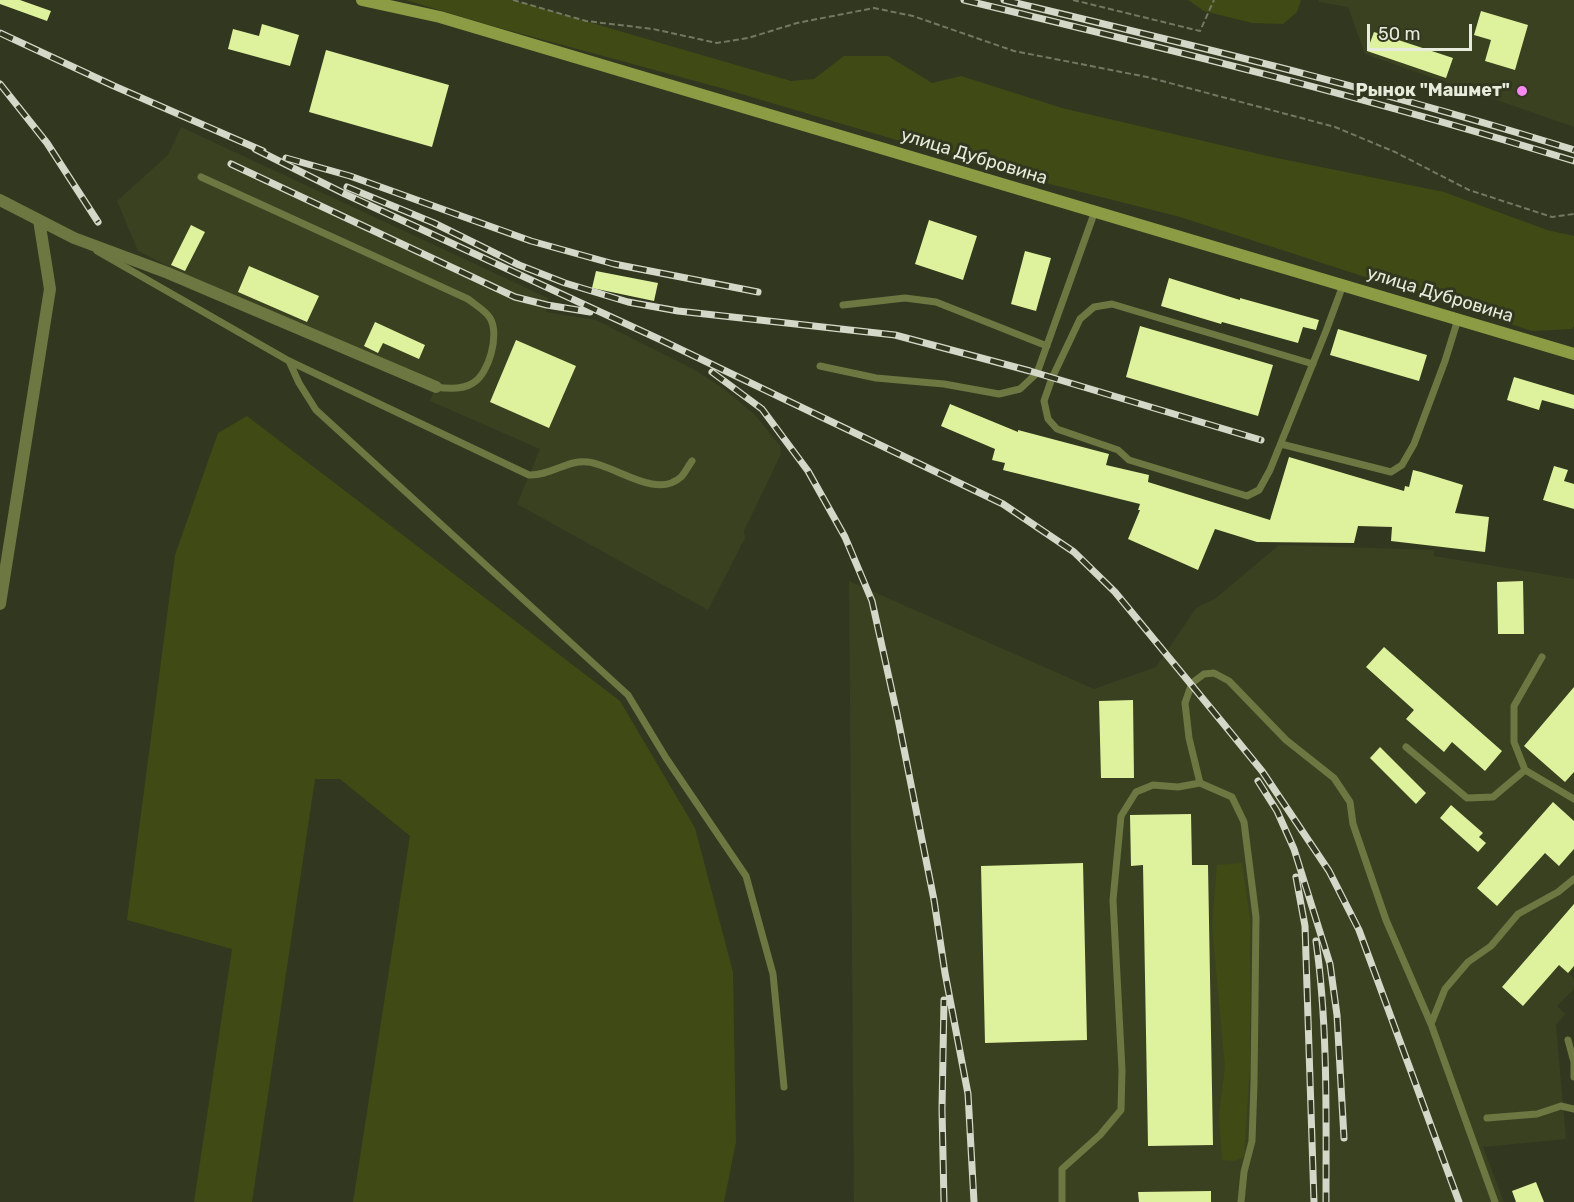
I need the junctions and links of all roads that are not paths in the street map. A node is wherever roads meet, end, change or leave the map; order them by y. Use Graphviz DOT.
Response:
graph roads {
  1 [pos="362,0"];
  2 [pos="201,177"];
  3 [pos="0,200"];
  4 [pos="1095,212"];
  5 [pos="39,220"];
  6 [pos="74,238"];
  7 [pos="1342,285"];
  8 [pos="843,305"];
  9 [pos="1458,319"];
  10 [pos="1047,346"];
  11 [pos="1574,354"];
  12 [pos="290,361"];
  13 [pos="1313,364"];
  14 [pos="820,366"];
  15 [pos="436,387"];
  16 [pos="1281,444"];
  17 [pos="692,461"];
  18 [pos="0,604"];
  19 [pos="1542,657"];
  20 [pos="1406,747"];
  21 [pos="1525,770"];
  22 [pos="1200,783"];
  23 [pos="1574,799"];
  24 [pos="1574,879"];
  25 [pos="1431,1024"];
  26 [pos="1568,1040"];
  27 [pos="1574,1077"];
  28 [pos="784,1087"];
  29 [pos="1574,1109"];
  30 [pos="1487,1118"];
  31 [pos="1062,1202"];
  32 [pos="1241,1202"];
  33 [pos="1495,1202"];
  1 -- 4 [label="main road, улица Дубровина"];
  2 -- 15 [label="lane"];
  3 -- 5 [label="street"];
  4 -- 7 [label="main road, улица Дубровина"];
  4 -- 10 [label="lane"];
  5 -- 6 [label="street"];
  5 -- 18 [label="street"];
  6 -- 12 [label="lane"];
  6 -- 15 [label="street"];
  7 -- 9 [label="main road, улица Дубровина"];
  7 -- 13 [label="lane"];
  8 -- 10 [label="lane"];
  9 -- 11 [label="main road, улица Дубровина"];
  9 -- 16 [label="lane"];
  10 -- 14 [label="lane"];
  12 -- 17 [label="lane"];
  12 -- 28 [label="lane"];
  13 -- 16 [label="lane"];
  13 -- 16 [label="lane"];
  19 -- 21 [label="lane"];
  20 -- 21 [label="lane"];
  21 -- 23 [label="lane"];
  22 -- 25 [label="lane"];
  22 -- 31 [label="lane"];
  22 -- 32 [label="lane"];
  24 -- 25 [label="lane"];
  25 -- 33 [label="lane"];
  26 -- 27 [label="lane"];
  29 -- 30 [label="lane"];
}
